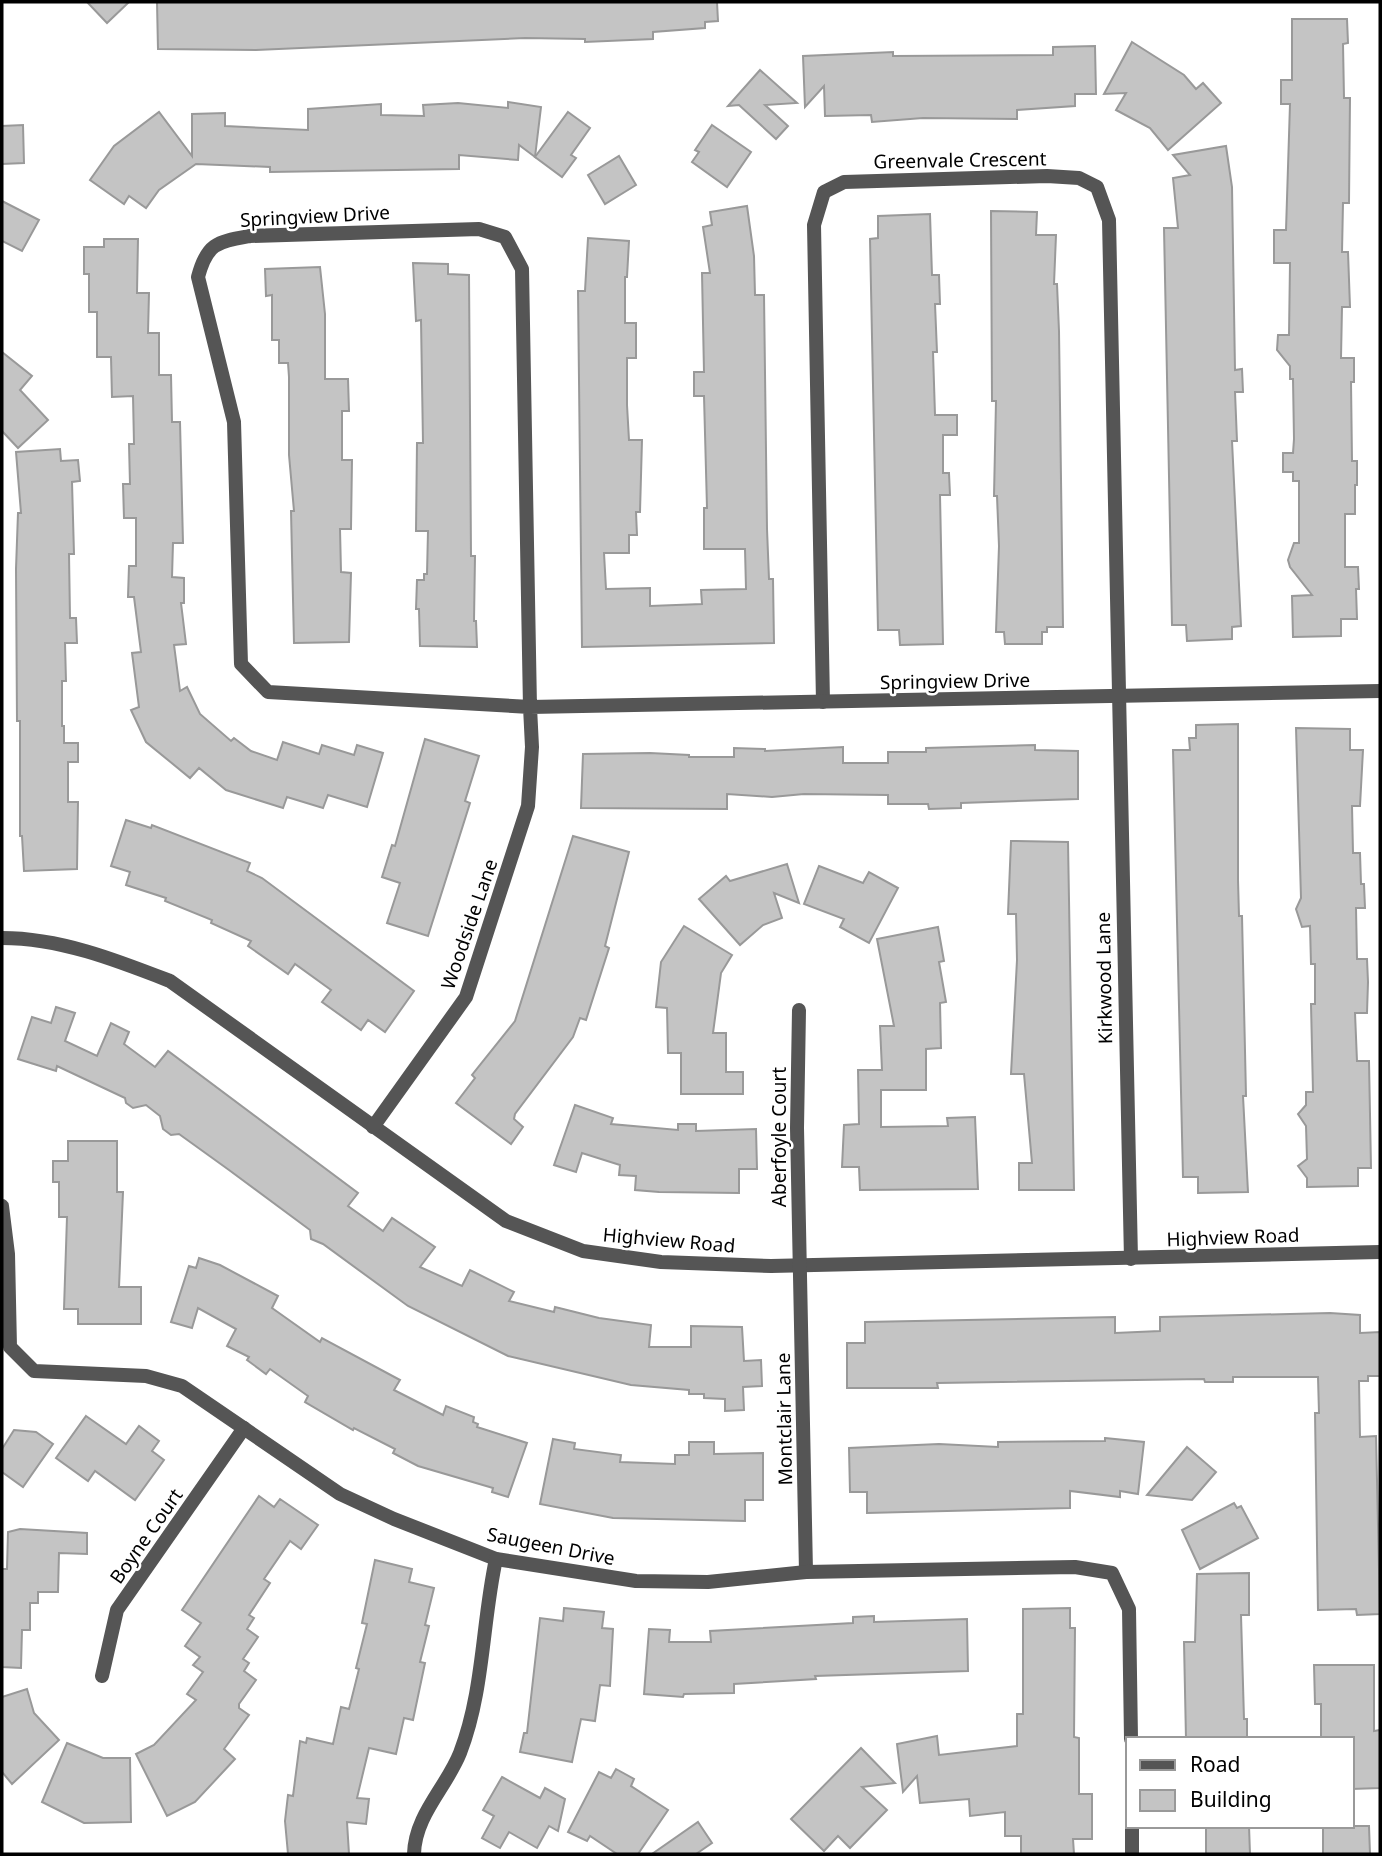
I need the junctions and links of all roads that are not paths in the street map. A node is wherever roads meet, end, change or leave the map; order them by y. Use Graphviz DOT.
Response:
graph roads {
  1 [pos="1380,691"];
  2 [pos="1118,697"];
  3 [pos="823,702"];
  4 [pos="530,707"];
  5 [pos="2,938"];
  6 [pos="799,1010"];
  7 [pos="373,1127"];
  8 [pos="2,1206"];
  9 [pos="1380,1252"];
  10 [pos="1131,1259"];
  11 [pos="800,1264"];
  12 [pos="244,1428"];
  13 [pos="496,1559"];
  14 [pos="806,1572"];
  15 [pos="102,1676"];
  16 [pos="1131,1737"];
  17 [pos="1132,1828"];
  18 [pos="414,1854"];
  19 [pos="1132,1854"];
  1 -- 2 [label="street, Springview Drive"];
  2 -- 3 [label="street, Springview Drive"];
  2 -- 3 [label="street, Greenvale Crescent"];
  2 -- 10 [label="street, Kirkwood Lane"];
  3 -- 4 [label="street, Springview Drive"];
  4 -- 4 [label="street, Springview Drive"];
  4 -- 7 [label="street, Woodside Lane"];
  5 -- 7 [label="street, Highview Road"];
  6 -- 11 [label="street, Aberfoyle Court"];
  7 -- 11 [label="street, Highview Road"];
  8 -- 12 [label="street, Saugeen Drive"];
  9 -- 10 [label="street, Highview Road"];
  10 -- 11 [label="street, Highview Road"];
  11 -- 14 [label="street, Montclair Lane"];
  12 -- 13 [label="street, Saugeen Drive"];
  12 -- 15 [label="street, Boyne Court"];
  13 -- 14 [label="street, Saugeen Drive"];
  13 -- 18 [label="street"];
  14 -- 16 [label="street, Saugeen Drive"];
  17 -- 19 [label="street"];
}
